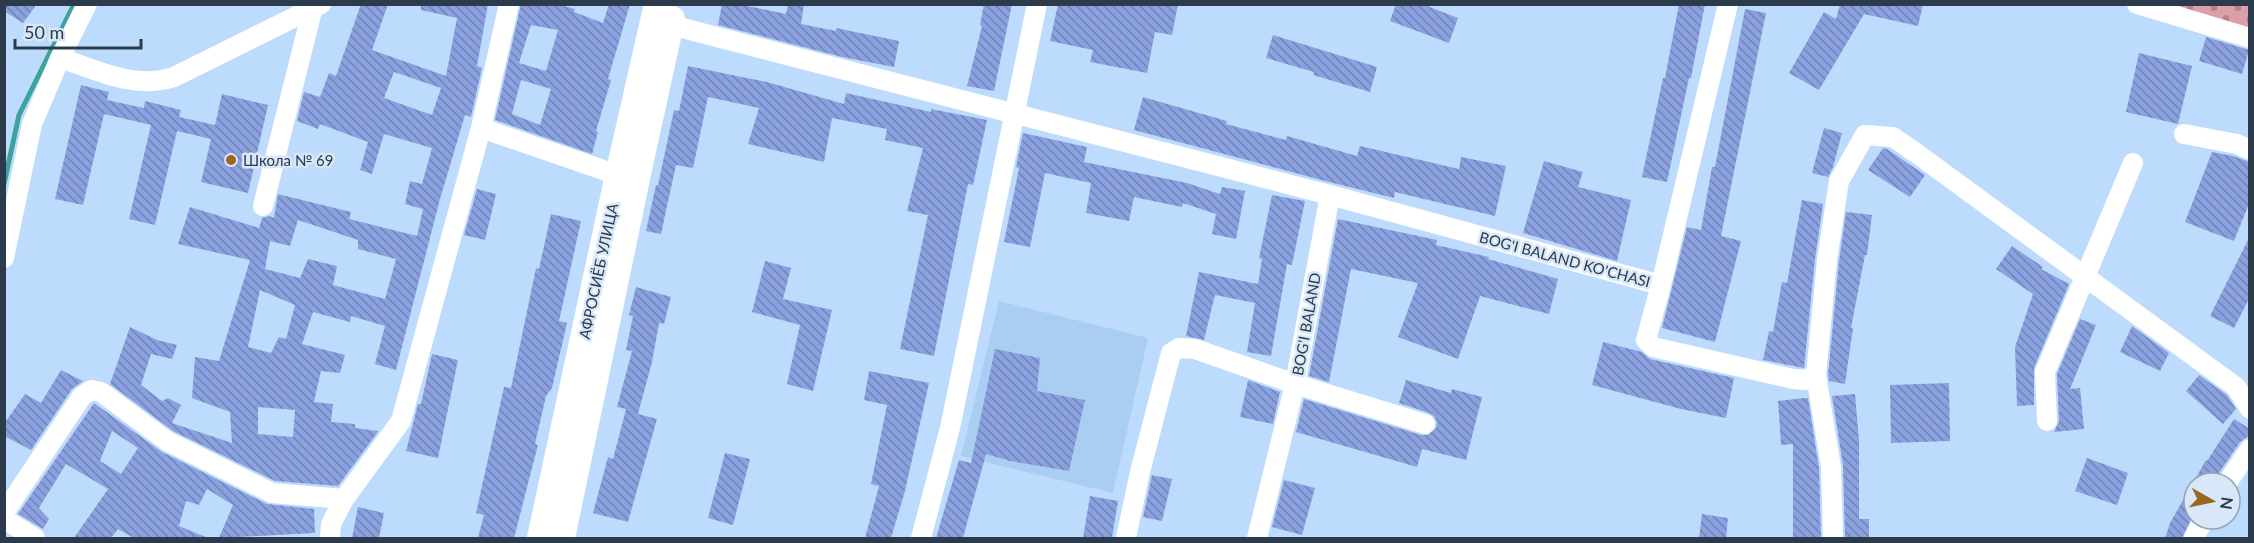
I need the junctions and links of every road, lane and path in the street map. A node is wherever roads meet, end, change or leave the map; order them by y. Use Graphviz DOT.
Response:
graph roads {
  1 [pos="87,4"];
  2 [pos="508,4"];
  3 [pos="1037,4"];
  4 [pos="1728,4"];
  5 [pos="2137,4"];
  6 [pos="316,8"];
  7 [pos="664,14"];
  8 [pos="2250,38"];
  9 [pos="60,58"];
  10 [pos="1014,113"];
  11 [pos="481,128"];
  12 [pos="2184,134"];
  13 [pos="2250,150"];
  14 [pos="2133,164"];
  15 [pos="618,175"];
  16 [pos="1330,195"];
  17 [pos="263,206"];
  18 [pos="4,258"];
  19 [pos="2084,276"];
  20 [pos="1661,285"];
  21 [pos="592,350"];
  22 [pos="1816,375"];
  23 [pos="1295,384"];
  24 [pos="2250,409"];
  25 [pos="2047,421"];
  26 [pos="1425,424"];
  27 [pos="571,441"];
  28 [pos="2250,449"];
  29 [pos="2235,471"];
  30 [pos="344,499"];
  31 [pos="4,513"];
  32 [pos="4,519"];
  33 [pos="35,538"];
  34 [pos="330,538"];
  35 [pos="540,538"];
  36 [pos="562,538"];
  37 [pos="921,538"];
  38 [pos="1126,538"];
  39 [pos="1257,538"];
  40 [pos="1833,538"];
  1 -- 9 [label="street"];
  2 -- 11 [label="street"];
  3 -- 10 [label="street"];
  4 -- 20 [label="street, BOG'I BALAND KO'CHASI"];
  5 -- 8 [label="street"];
  6 -- 9 [label="street"];
  6 -- 17 [label="street"];
  7 -- 10 [label="street, BOG'I BALAND KO'CHASI"];
  7 -- 15 [label="main road, АФРОСИЁБ УЛИЦА"];
  7 -- 21 [label="main road, АФРОСИЁБ УЛИЦА"];
  9 -- 18 [label="street"];
  10 -- 16 [label="street, BOG'I BALAND KO'CHASI"];
  10 -- 37 [label="street"];
  11 -- 15 [label="street"];
  11 -- 30 [label="street"];
  12 -- 13 [label="street"];
  14 -- 19 [label="street"];
  15 -- 21 [label="main road, АФРОСИЁБ УЛИЦА"];
  16 -- 20 [label="street, BOG'I BALAND KO'CHASI"];
  16 -- 23 [label="street, BOG'I BALAND"];
  19 -- 22 [label="street"];
  19 -- 24 [label="street"];
  19 -- 25 [label="street"];
  20 -- 22 [label="street"];
  21 -- 27 [label="main road, АФРОСИЁБ УЛИЦА"];
  22 -- 40 [label="street"];
  23 -- 26 [label="street"];
  23 -- 38 [label="street, BOG'I BALAND"];
  23 -- 39 [label="street"];
  27 -- 35 [label="main road, АФРОСИЁБ УЛИЦА"];
  27 -- 36 [label="main road, АФРОСИЁБ УЛИЦА"];
  28 -- 29 [label="street"];
  30 -- 31 [label="street"];
  30 -- 34 [label="street"];
  32 -- 33 [label="street"];
}
